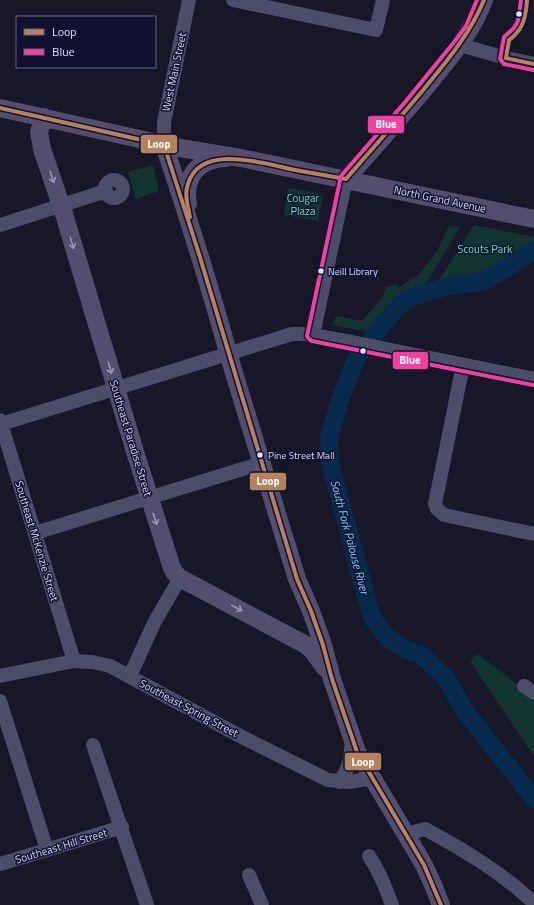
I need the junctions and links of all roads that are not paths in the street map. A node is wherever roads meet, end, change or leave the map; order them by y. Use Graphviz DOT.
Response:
graph roads {
  1 [pos="189,0"];
  2 [pos="233,0"];
  3 [pos="382,0"];
  4 [pos="484,0"];
  5 [pos="460,46"];
  6 [pos="534,64"];
  7 [pos="0,108"];
  8 [pos="44,117"];
  9 [pos="164,145"];
  10 [pos="241,158"];
  11 [pos="346,179"];
  12 [pos="106,192"];
  13 [pos="61,206"];
  14 [pos="534,219"];
  15 [pos="0,225"];
  16 [pos="193,234"];
  17 [pos="313,335"];
  18 [pos="228,352"];
  19 [pos="463,365"];
  20 [pos="534,379"];
  21 [pos="116,388"];
  22 [pos="0,422"];
  23 [pos="262,463"];
  24 [pos="149,498"];
  25 [pos="35,533"];
  26 [pos="534,534"];
  27 [pos="180,578"];
  28 [pos="307,602"];
  29 [pos="295,638"];
  30 [pos="74,661"];
  31 [pos="0,676"];
  32 [pos="130,676"];
  33 [pos="332,679"];
  34 [pos="0,701"];
  35 [pos="352,740"];
  36 [pos="93,745"];
  37 [pos="372,778"];
  38 [pos="339,782"];
  39 [pos="122,827"];
  40 [pos="406,834"];
  41 [pos="47,850"];
  42 [pos="369,856"];
  43 [pos="0,864"];
  44 [pos="249,876"];
  45 [pos="534,903"];
  46 [pos="147,905"];
  47 [pos="262,905"];
  48 [pos="392,905"];
  49 [pos="440,905"];
  1 -- 9 [label="street, West Main Street"];
  2 -- 3 [label="street"];
  4 -- 5 [label="main road"];
  5 -- 6 [label="street"];
  5 -- 11 [label="main road"];
  7 -- 8 [label="main road"];
  8 -- 9 [label="main road"];
  8 -- 13 [label="main road, Southeast Paradise Street, one-way"];
  9 -- 10 [label="main road"];
  9 -- 16 [label="main road"];
  10 -- 11 [label="main road, North Grand Avenue"];
  10 -- 16 [label="main road"];
  11 -- 14 [label="main road, North Grand Avenue"];
  11 -- 17 [label="street"];
  12 -- 13 [label="street"];
  13 -- 15 [label="street"];
  13 -- 21 [label="main road, Southeast Paradise Street, one-way"];
  16 -- 18 [label="main road"];
  17 -- 18 [label="street"];
  17 -- 19 [label="street"];
  18 -- 21 [label="street"];
  18 -- 23 [label="main road"];
  19 -- 20 [label="street"];
  19 -- 26 [label="street"];
  21 -- 22 [label="street"];
  21 -- 24 [label="main road, Southeast Paradise Street"];
  22 -- 25 [label="street, Southeast McKenzie Street"];
  23 -- 24 [label="street"];
  23 -- 28 [label="main road"];
  24 -- 25 [label="street"];
  24 -- 27 [label="main road, Southeast Paradise Street, one-way"];
  25 -- 30 [label="street, Southeast McKenzie Street"];
  27 -- 29 [label="main road, Southeast Paradise Street, one-way"];
  27 -- 32 [label="street"];
  28 -- 29 [label="main road"];
  28 -- 33 [label="main road"];
  29 -- 33 [label="main road, Southeast Paradise Street"];
  30 -- 31 [label="street, Southeast Spring Street"];
  30 -- 32 [label="street, Southeast Spring Street"];
  32 -- 38 [label="street, Southeast Spring Street"];
  33 -- 35 [label="main road"];
  34 -- 41 [label="street"];
  35 -- 37 [label="main road"];
  35 -- 38 [label="street"];
  36 -- 39 [label="street"];
  37 -- 38 [label="street, Southeast Spring Street"];
  37 -- 40 [label="main road"];
  39 -- 41 [label="street, Southeast Hill Street"];
  39 -- 46 [label="street"];
  40 -- 45 [label="street"];
  40 -- 49 [label="main road"];
  41 -- 43 [label="street, Southeast Hill Street"];
  42 -- 48 [label="street"];
  44 -- 47 [label="street"];
}
